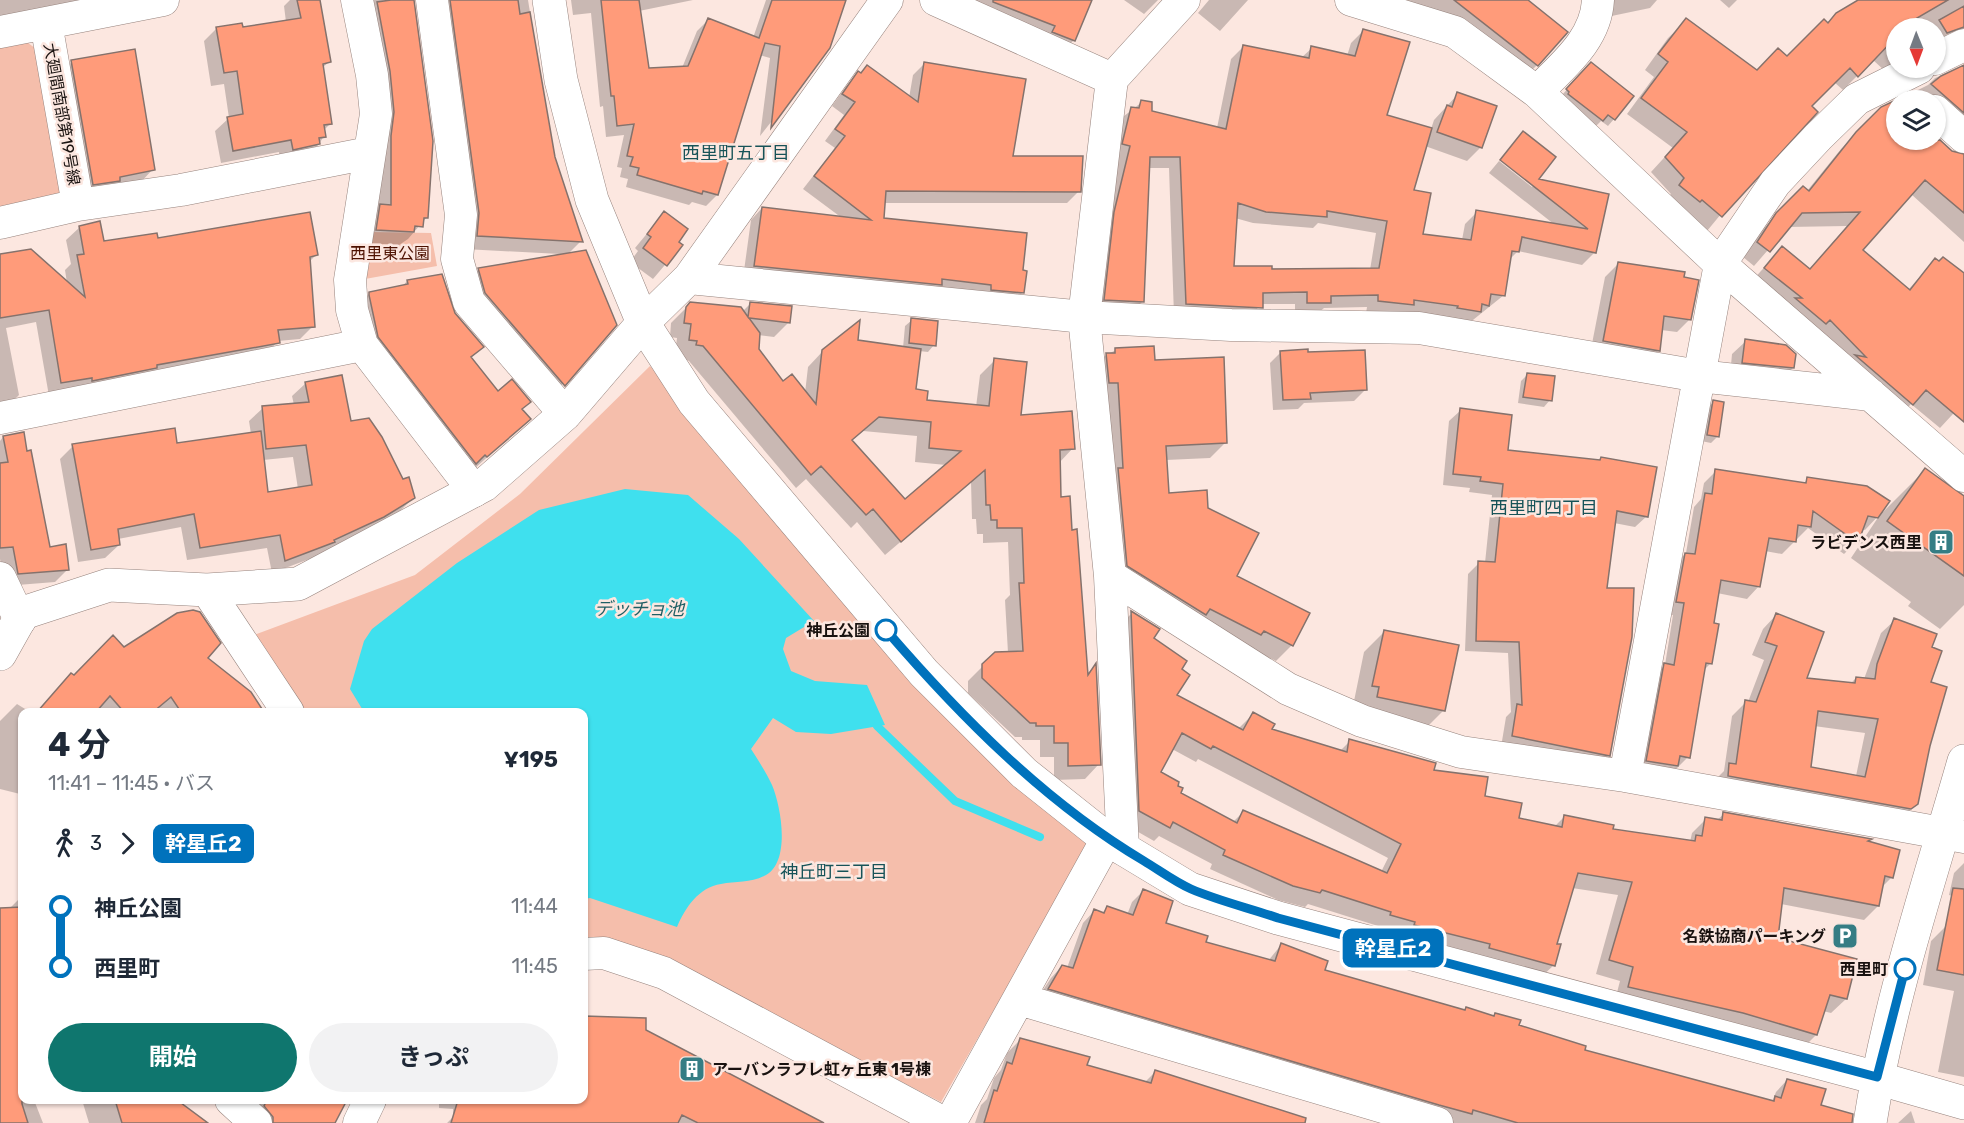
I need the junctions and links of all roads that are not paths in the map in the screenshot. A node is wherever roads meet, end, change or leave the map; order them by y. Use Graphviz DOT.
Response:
graph roads {
  1 [pos="163,0"];
  2 [pos="357,0"];
  3 [pos="432,0"];
  4 [pos="549,0"];
  5 [pos="887,0"];
  6 [pos="936,0"];
  7 [pos="1184,0"];
  8 [pos="1356,0"];
  9 [pos="1598,0"];
  10 [pos="46,23"];
  11 [pos="0,32"];
  12 [pos="1964,45"];
  13 [pos="1946,54"];
  14 [pos="1898,78"];
  15 [pos="1112,79"];
  16 [pos="1538,92"];
  17 [pos="1946,121"];
  18 [pos="1964,137"];
  19 [pos="369,153"];
  20 [pos="78,205"];
  21 [pos="0,222"];
  22 [pos="1720,264"];
  23 [pos="689,278"];
  24 [pos="1084,317"];
  25 [pos="643,323"];
  26 [pos="362,345"];
  27 [pos="1699,376"];
  28 [pos="1871,395"];
  29 [pos="565,414"];
  30 [pos="0,418"];
  31 [pos="1964,476"];
  32 [pos="474,491"];
  33 [pos="1110,576"];
  34 [pos="207,590"];
  35 [pos="7,596"];
  36 [pos="0,654"];
  37 [pos="285,708"];
  38 [pos="1964,761"];
  39 [pos="1625,776"];
  40 [pos="1954,835"];
  41 [pos="1115,844"];
  42 [pos="588,954"];
  43 [pos="1019,999"];
  44 [pos="1877,1077"];
  45 [pos="1964,1103"];
  46 [pos="235,1104"];
  47 [pos="368,1104"];
  48 [pos="256,1123"];
  49 [pos="359,1123"];
  50 [pos="944,1123"];
  51 [pos="950,1123"];
  52 [pos="1437,1123"];
  53 [pos="1870,1123"];
  1 -- 10 [label="street"];
  2 -- 19 [label="street"];
  3 -- 29 [label="street"];
  4 -- 25 [label="street"];
  5 -- 23 [label="street"];
  6 -- 15 [label="street"];
  7 -- 15 [label="street"];
  8 -- 16 [label="street"];
  9 -- 16 [label="street"];
  10 -- 11 [label="street"];
  10 -- 20 [label="street, 大廻間南部第19号線"];
  12 -- 13 [label="street"];
  14 -- 22 [label="street"];
  15 -- 24 [label="street"];
  16 -- 22 [label="street"];
  17 -- 18 [label="street"];
  19 -- 20 [label="street"];
  19 -- 26 [label="street"];
  20 -- 21 [label="street"];
  22 -- 27 [label="street"];
  22 -- 28 [label="street"];
  23 -- 24 [label="street"];
  23 -- 25 [label="street"];
  24 -- 27 [label="street"];
  24 -- 33 [label="street"];
  25 -- 29 [label="street"];
  25 -- 41 [label="street"];
  26 -- 30 [label="street"];
  26 -- 32 [label="street"];
  27 -- 28 [label="street"];
  27 -- 39 [label="street"];
  28 -- 31 [label="street"];
  29 -- 32 [label="street"];
  32 -- 34 [label="street"];
  33 -- 39 [label="street"];
  33 -- 41 [label="street"];
  34 -- 35 [label="street"];
  34 -- 37 [label="street"];
  35 -- 36 [label="street"];
  38 -- 40 [label="street"];
  39 -- 40 [label="street"];
  40 -- 44 [label="street"];
  41 -- 43 [label="street"];
  41 -- 44 [label="street"];
  42 -- 50 [label="street"];
  43 -- 51 [label="street"];
  43 -- 52 [label="street"];
  44 -- 45 [label="street"];
  44 -- 53 [label="street"];
  46 -- 48 [label="street"];
  47 -- 49 [label="street"];
}
